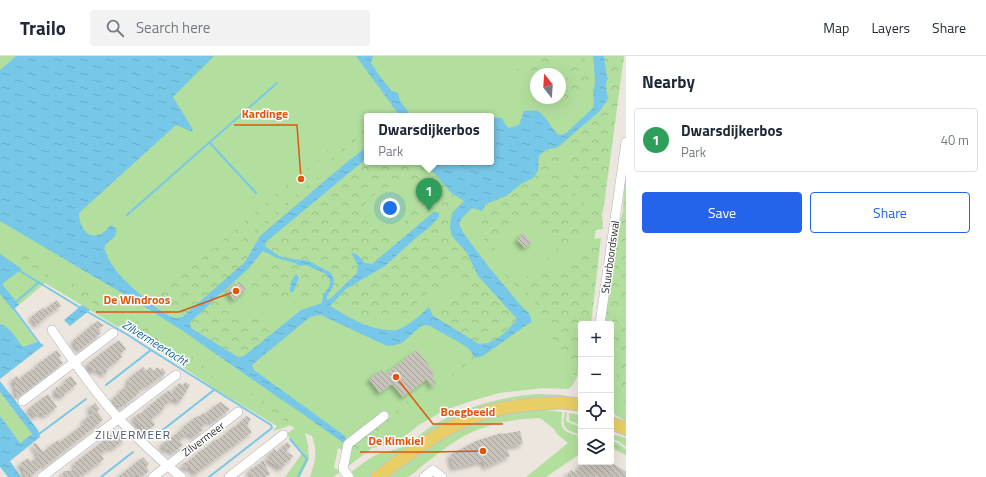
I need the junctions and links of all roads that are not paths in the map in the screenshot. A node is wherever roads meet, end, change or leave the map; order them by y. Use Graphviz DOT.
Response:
graph roads {
  1 [pos="626,142"];
  2 [pos="600,321"];
  3 [pos="52,330"];
  4 [pos="113,333"];
  5 [pos="74,363"];
  6 [pos="176,375"];
  7 [pos="23,401"];
  8 [pos="578,406"];
  9 [pos="238,412"];
  10 [pos="384,416"];
  11 [pos="118,418"];
  12 [pos="283,435"];
  13 [pos="168,466"];
  14 [pos="42,477"];
  15 [pos="153,477"];
  16 [pos="181,477"];
  17 [pos="228,477"];
  18 [pos="349,477"];
  19 [pos="377,477"];
  20 [pos="424,477"];
  21 [pos="442,477"];
  1 -- 2 [label="street, Stuurboordswal"];
  3 -- 5 [label="street"];
  4 -- 5 [label="street"];
  5 -- 7 [label="street"];
  5 -- 11 [label="street"];
  6 -- 11 [label="street"];
  8 -- 19 [label="main road"];
  9 -- 13 [label="street, Zilvermeer"];
  10 -- 18 [label="street"];
  11 -- 13 [label="street"];
  11 -- 14 [label="street"];
  12 -- 17 [label="street"];
  13 -- 15 [label="street, Zilvermeer"];
  13 -- 16 [label="street"];
  20 -- 21 [label="street"];
}
